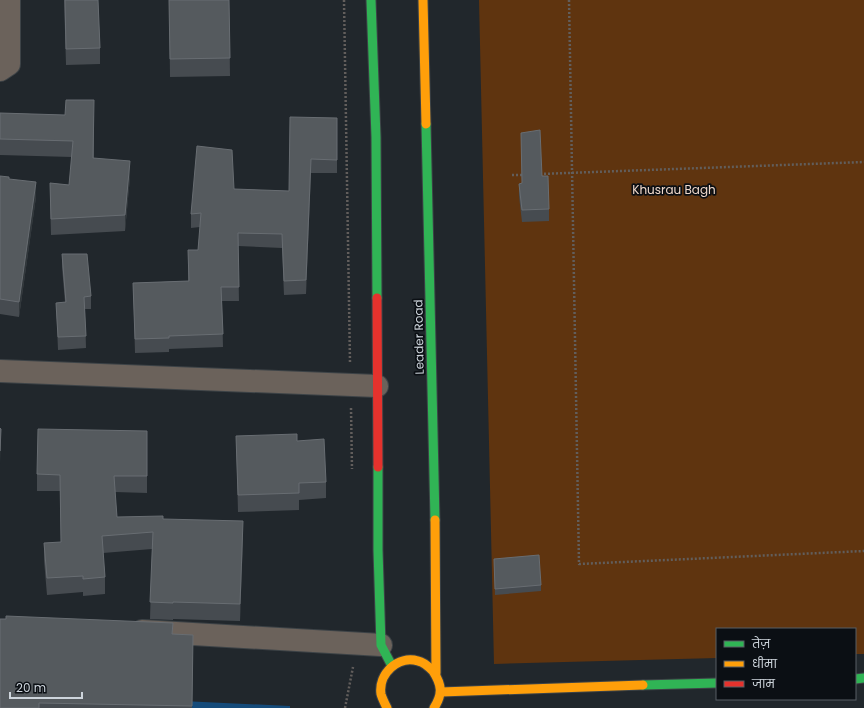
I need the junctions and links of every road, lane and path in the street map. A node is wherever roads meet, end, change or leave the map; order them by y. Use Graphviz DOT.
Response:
graph roads {
  1 [pos="10,0"];
  2 [pos="344,0"];
  3 [pos="371,0"];
  4 [pos="423,0"];
  5 [pos="569,0"];
  6 [pos="0,70"];
  7 [pos="864,162"];
  8 [pos="572,173"];
  9 [pos="534,174"];
  10 [pos="512,175"];
  11 [pos="527,175"];
  12 [pos="0,371"];
  13 [pos="350,385"];
  14 [pos="377,386"];
  15 [pos="352,471"];
  16 [pos="864,551"];
  17 [pos="119,630"];
  18 [pos="357,643"];
  19 [pos="381,645"];
  20 [pos="392,666"];
  21 [pos="436,673"];
  22 [pos="716,683"];
  23 [pos="440,692"];
  24 [pos="384,706"];
  25 [pos="345,708"];
  26 [pos="434,708"];
  1 -- 6 [label="street"];
  2 -- 13 [label="path"];
  3 -- 14 [label="main road"];
  4 -- 21 [label="main road, Leader Road"];
  5 -- 8 [label="path"];
  7 -- 8 [label="path"];
  8 -- 9 [label="path"];
  8 -- 16 [label="path"];
  10 -- 11 [label="path"];
  12 -- 13 [label="street"];
  13 -- 14 [label="street"];
  13 -- 15 [label="path"];
  14 -- 19 [label="main road"];
  17 -- 18 [label="street"];
  18 -- 19 [label="street"];
  18 -- 25 [label="path"];
  19 -- 20 [label="main road"];
  20 -- 21 [label="main road"];
  20 -- 24 [label="main road"];
  21 -- 23 [label="main road, Leader Road"];
  22 -- 23 [label="main road"];
  23 -- 26 [label="main road"];
}
